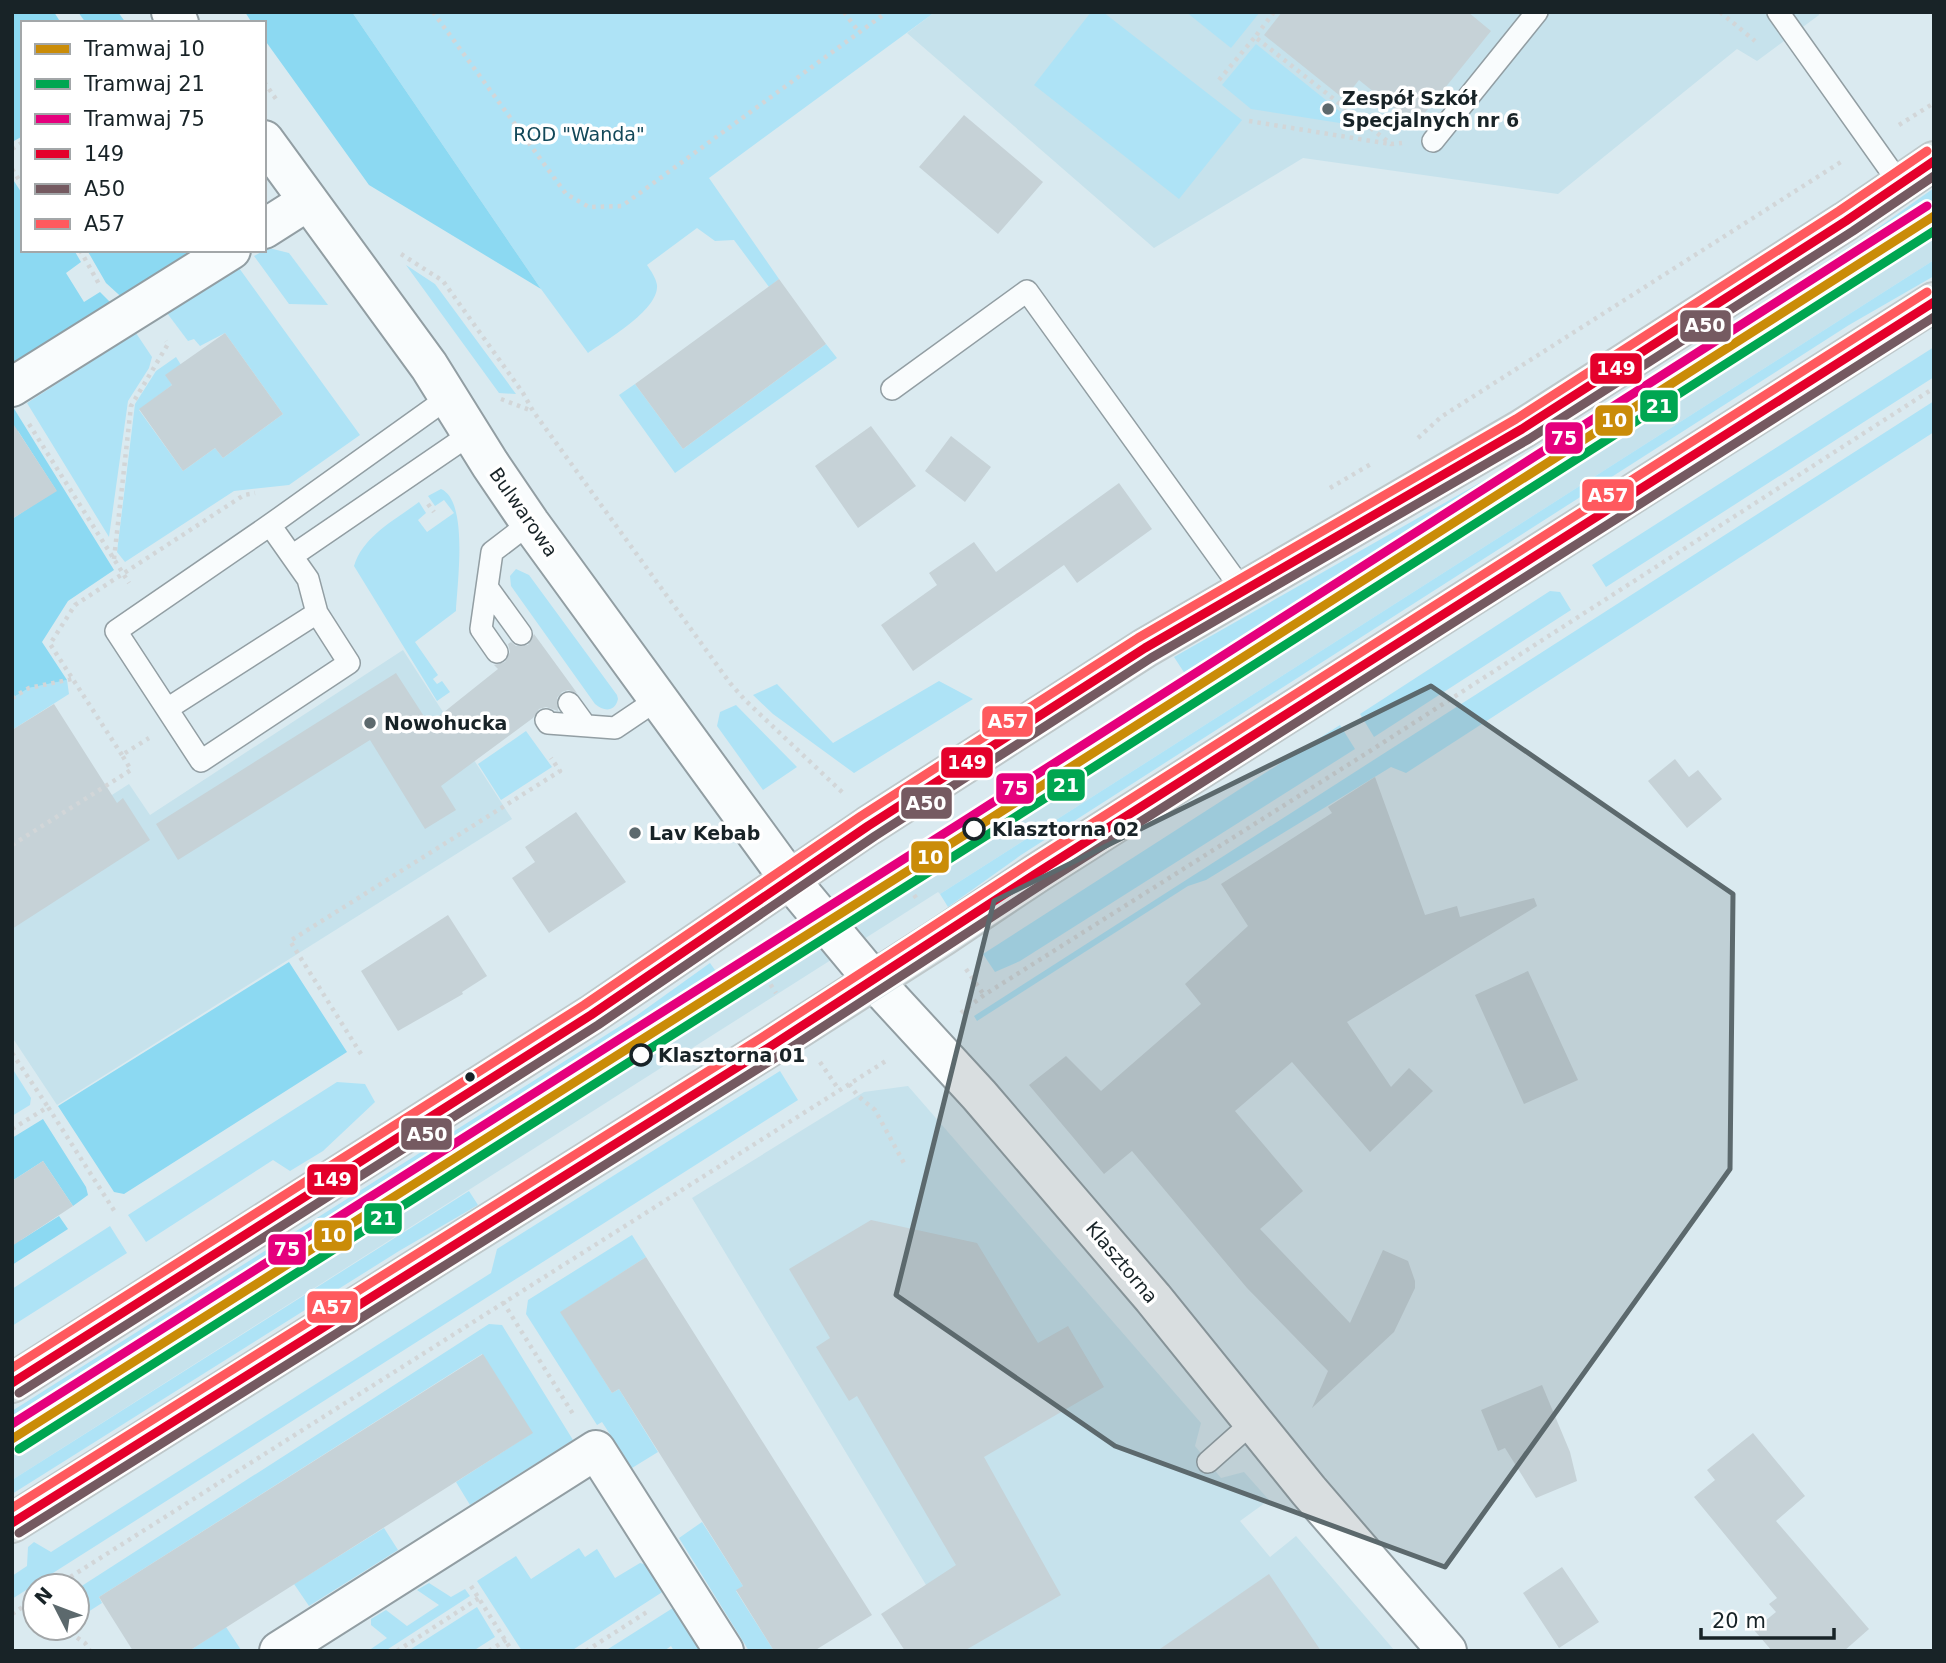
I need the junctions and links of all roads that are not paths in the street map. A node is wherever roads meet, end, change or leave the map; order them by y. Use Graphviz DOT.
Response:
graph roads {
  1 [pos="1537,12"];
  2 [pos="1778,12"];
  3 [pos="1433,141"];
  4 [pos="266,143"];
  5 [pos="1934,160"];
  6 [pos="1900,184"];
  7 [pos="308,201"];
  8 [pos="266,228"];
  9 [pos="228,252"];
  10 [pos="1934,302"];
  11 [pos="891,389"];
  12 [pos="449,397"];
  13 [pos="17,400"];
  14 [pos="471,433"];
  15 [pos="530,523"];
  16 [pos="270,525"];
  17 [pos="292,556"];
  18 [pos="487,587"];
  19 [pos="1243,591"];
  20 [pos="317,612"];
  21 [pos="521,634"];
  22 [pos="497,652"];
  23 [pos="657,699"];
  24 [pos="569,703"];
  25 [pos="167,709"];
  26 [pos="547,722"];
  27 [pos="585,725"];
  28 [pos="790,880"];
  29 [pos="874,981"];
  30 [pos="12,1383"];
  31 [pos="1253,1422"];
  32 [pos="1208,1462"];
  33 [pos="12,1523"];
  34 [pos="279,1651"];
  35 [pos="724,1651"];
  36 [pos="1447,1651"];
  1 -- 3 [label="lane"];
  2 -- 6 [label="lane"];
  4 -- 7 [label="street, Bulwarowa"];
  5 -- 6 [label="main road"];
  6 -- 19 [label="main road"];
  7 -- 8 [label="street"];
  7 -- 12 [label="street, Bulwarowa"];
  9 -- 13 [label="street"];
  10 -- 29 [label="main road"];
  11 -- 19 [label="lane"];
  12 -- 14 [label="street, Bulwarowa"];
  12 -- 16 [label="lane"];
  14 -- 15 [label="street, Bulwarowa"];
  14 -- 17 [label="lane"];
  15 -- 18 [label="lane"];
  15 -- 23 [label="street, Bulwarowa"];
  16 -- 17 [label="lane"];
  16 -- 25 [label="lane"];
  17 -- 20 [label="lane"];
  18 -- 21 [label="lane"];
  18 -- 22 [label="lane"];
  19 -- 28 [label="main road"];
  20 -- 25 [label="lane"];
  20 -- 25 [label="lane"];
  23 -- 27 [label="lane"];
  23 -- 28 [label="street, Bulwarowa"];
  24 -- 27 [label="lane"];
  26 -- 27 [label="lane"];
  28 -- 29 [label="street, Klasztorna"];
  28 -- 30 [label="main road"];
  29 -- 31 [label="street, Klasztorna"];
  29 -- 33 [label="main road"];
  31 -- 32 [label="lane"];
  31 -- 36 [label="street, Klasztorna"];
  34 -- 35 [label="street"];
}
